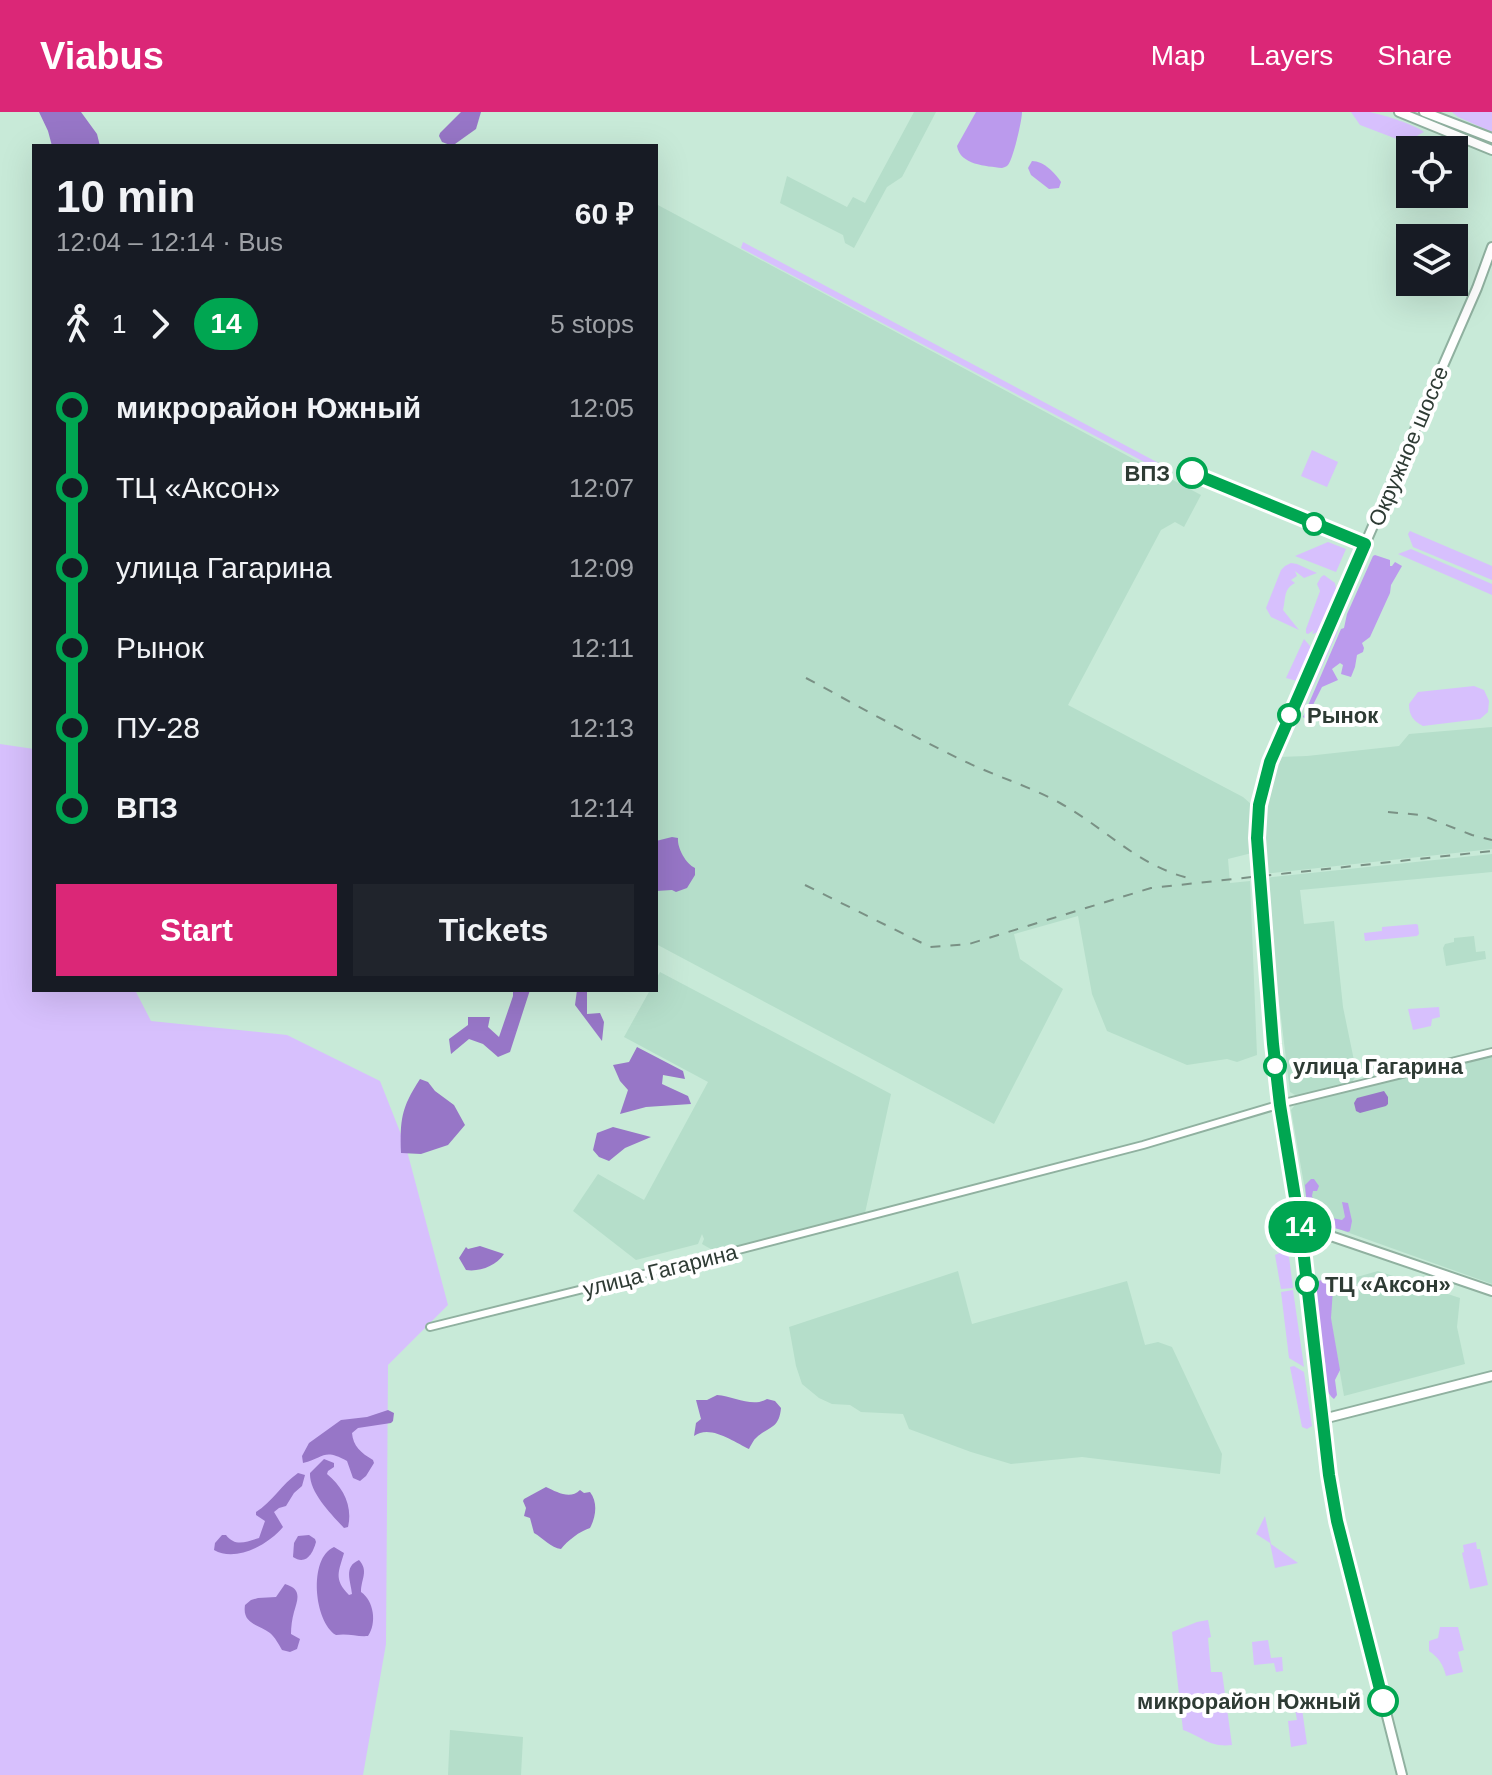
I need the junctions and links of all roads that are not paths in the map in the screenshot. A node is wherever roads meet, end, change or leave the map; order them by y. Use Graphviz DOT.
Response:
graph roads {
  1 [pos="1399,112"];
  2 [pos="1424,112"];
  3 [pos="1492,138"];
  4 [pos="1491,149"];
  5 [pos="1492,247"];
  6 [pos="1492,258"];
  7 [pos="1477,288"];
  8 [pos="1492,1052"];
  9 [pos="1280,1105"];
  10 [pos="1300,1228"];
  11 [pos="1319,1232"];
  12 [pos="1302,1247"];
  13 [pos="1492,1291"];
  14 [pos="430,1327"];
  15 [pos="1492,1376"];
  16 [pos="1323,1419"];
  17 [pos="1402,1775"];
  1 -- 4 [label="main road"];
  2 -- 3 [label="main road"];
  5 -- 7 [label="main road, Окружное шоссе"];
  6 -- 7 [label="main road, Окружное шоссе"];
  7 -- 9 [label="main road, Окружное шоссе"];
  8 -- 9 [label="street, улица Гагарина"];
  9 -- 10 [label="main road, Окружное шоссе"];
  9 -- 14 [label="street, улица Гагарина"];
  10 -- 11 [label="main road"];
  10 -- 12 [label="main road, Окружное шоссе"];
  11 -- 12 [label="main road"];
  11 -- 13 [label="main road"];
  12 -- 16 [label="main road, Окружное шоссе"];
  15 -- 16 [label="main road"];
  16 -- 17 [label="main road, Окружное шоссе"];
}
